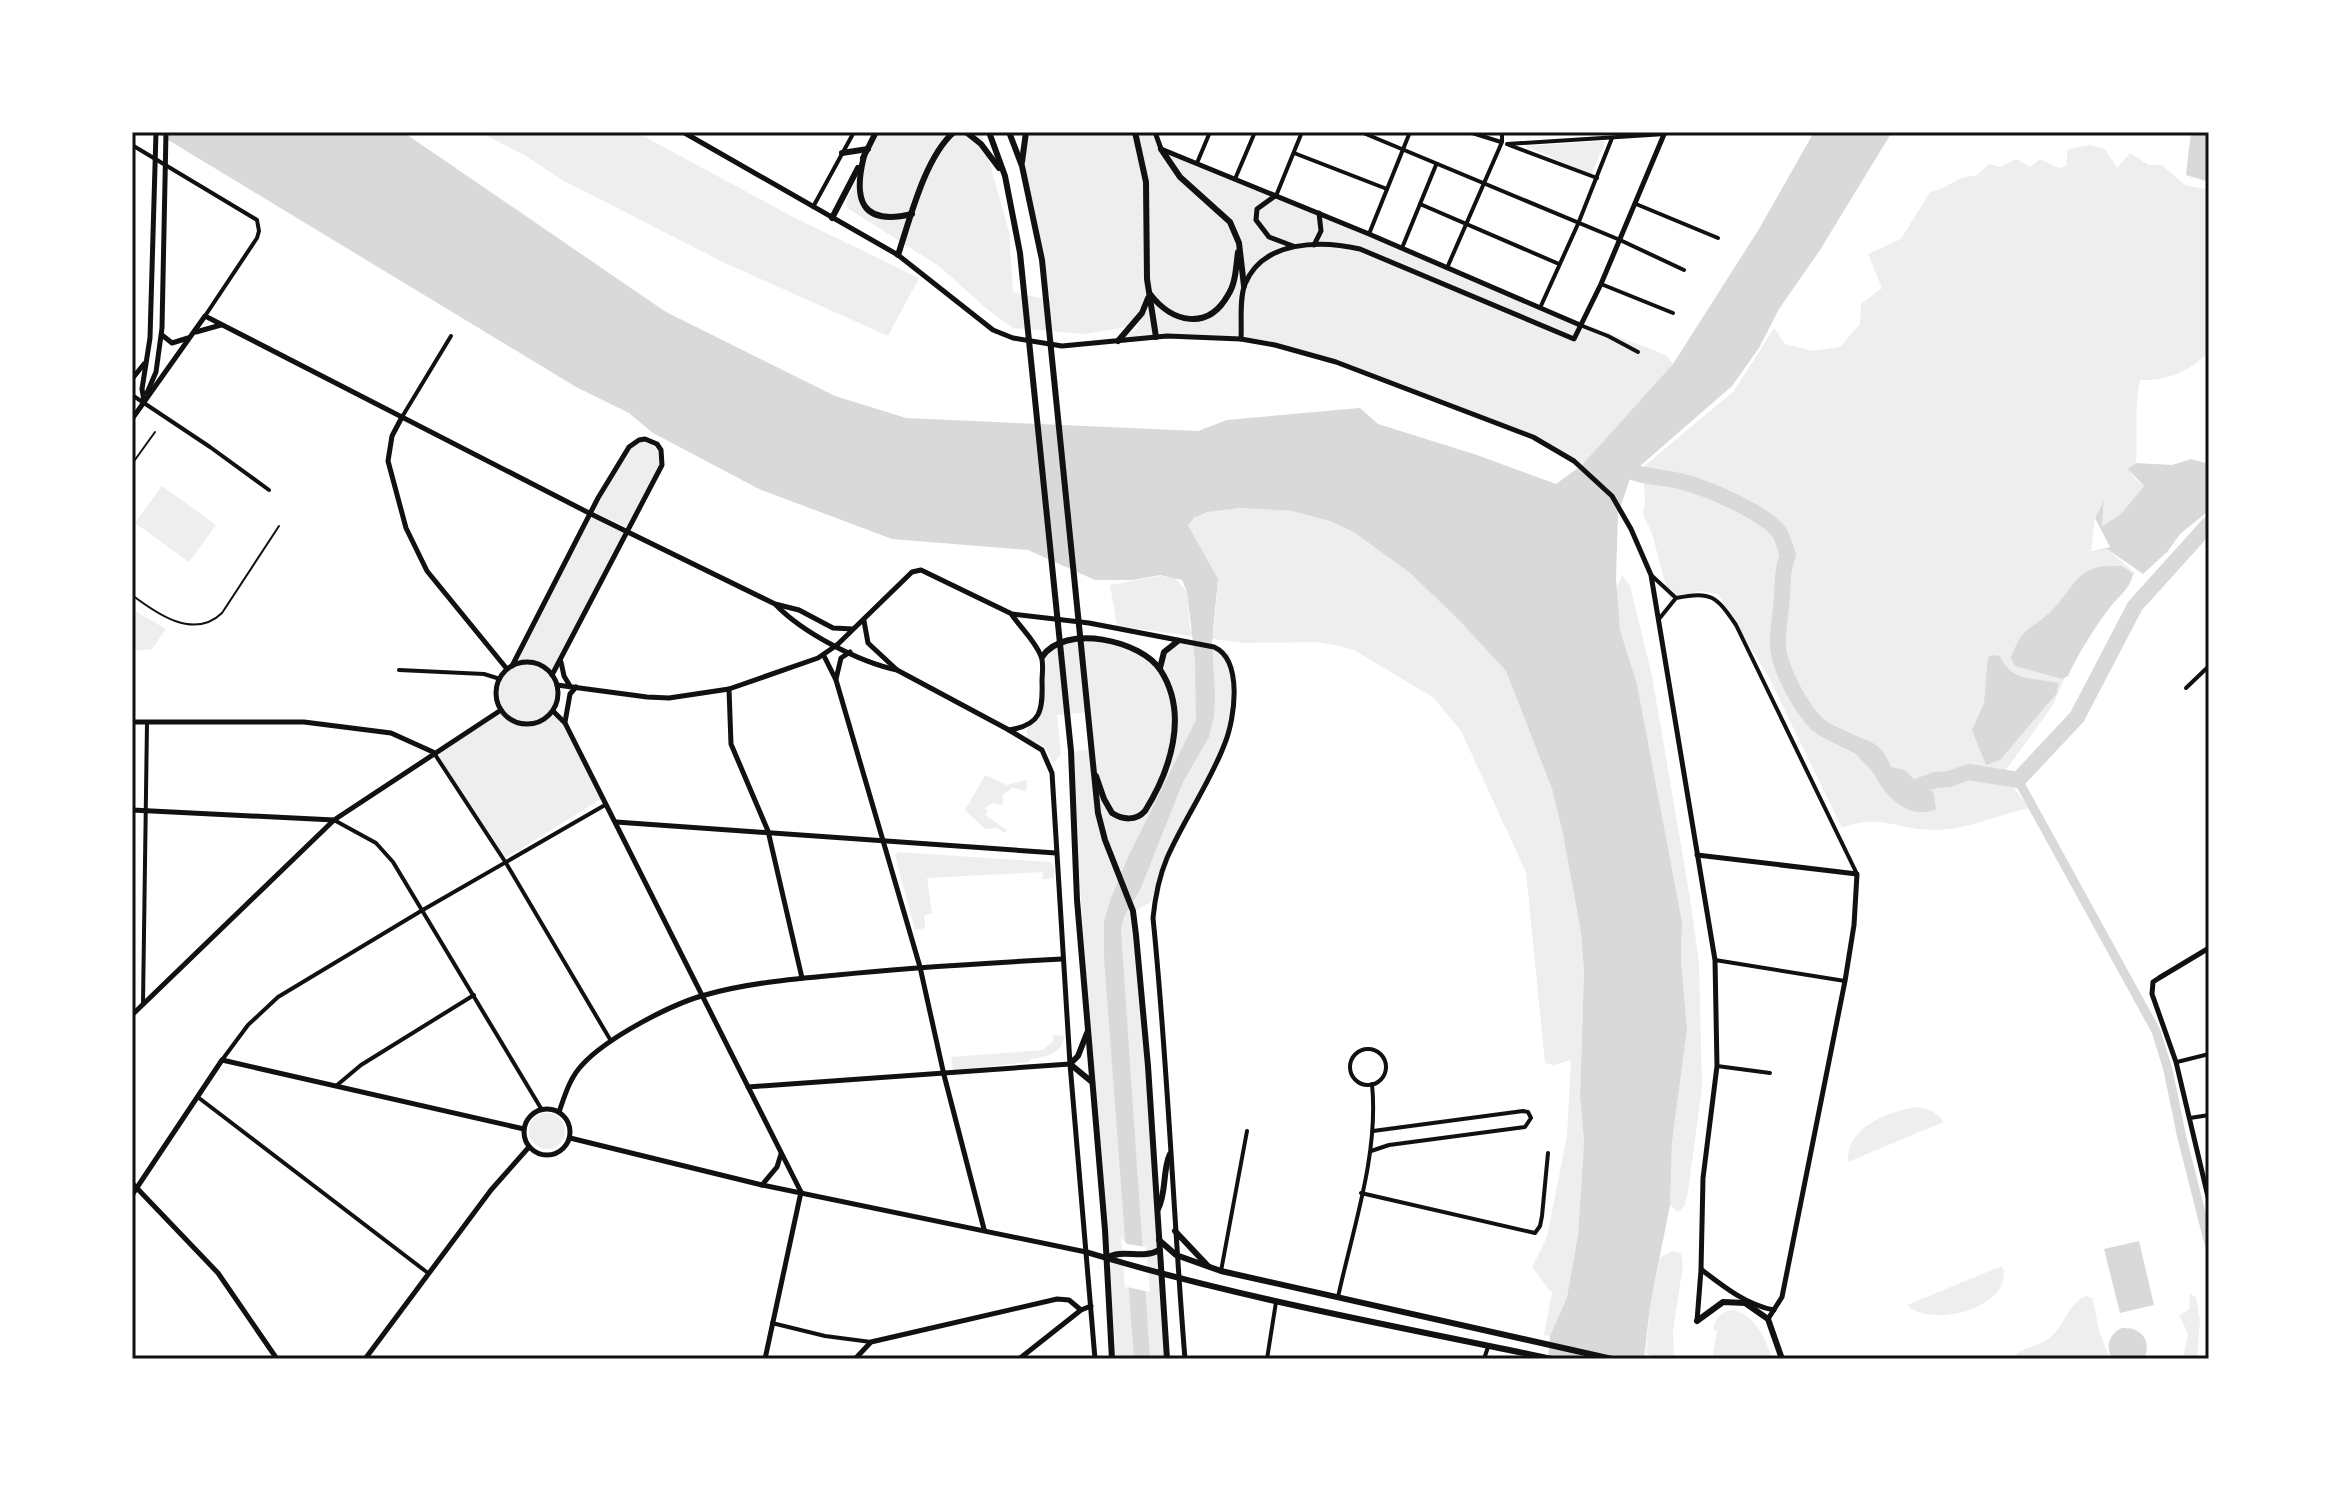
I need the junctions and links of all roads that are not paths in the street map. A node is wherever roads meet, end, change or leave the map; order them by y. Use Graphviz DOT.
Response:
graph roads {
  1 [pos="156,132"];
  2 [pos="166,132"];
  3 [pos="683,132"];
  4 [pos="854,132"];
  5 [pos="876,132"];
  6 [pos="954,132"];
  7 [pos="966,132"];
  8 [pos="989,132"];
  9 [pos="1009,132"];
  10 [pos="1026,132"];
  11 [pos="1135,132"];
  12 [pos="1210,132"];
  13 [pos="1255,132"];
  14 [pos="1302,132"];
  15 [pos="1361,132"];
  16 [pos="1410,132"];
  17 [pos="1469,132"];
  18 [pos="1502,132"];
  19 [pos="1665,133"];
  20 [pos="1157,134"];
  21 [pos="1612,138"];
  22 [pos="1504,143"];
  23 [pos="132,145"];
  24 [pos="868,149"];
  25 [pos="1161,149"];
  26 [pos="1403,150"];
  27 [pos="842,153"];
  28 [pos="1294,153"];
  29 [pos="864,156"];
  30 [pos="1197,163"];
  31 [pos="1436,164"];
  32 [pos="1022,169"];
  33 [pos="1004,175"];
  34 [pos="1597,178"];
  35 [pos="1235,179"];
  36 [pos="1482,183"];
  37 [pos="1387,189"];
  38 [pos="1276,196"];
  39 [pos="1420,204"];
  40 [pos="1636,204"];
  41 [pos="813,207"];
  42 [pos="1319,213"];
  43 [pos="912,214"];
  44 [pos="832,218"];
  45 [pos="1465,222"];
  46 [pos="1578,224"];
  47 [pos="1369,234"];
  48 [pos="1718,238"];
  49 [pos="1620,240"];
  50 [pos="1239,243"];
  51 [pos="1313,246"];
  52 [pos="1294,247"];
  53 [pos="1402,248"];
  54 [pos="898,255"];
  55 [pos="1559,264"];
  56 [pos="1447,268"];
  57 [pos="1684,270"];
  58 [pos="1601,284"];
  59 [pos="1244,286"];
  60 [pos="1149,293"];
  61 [pos="1540,308"];
  62 [pos="1673,313"];
  63 [pos="205,316"];
  64 [pos="222,325"];
  65 [pos="1580,325"];
  66 [pos="162,328"];
  67 [pos="190,336"];
  68 [pos="451,336"];
  69 [pos="1156,337"];
  70 [pos="1241,339"];
  71 [pos="1118,341"];
  72 [pos="1638,352"];
  73 [pos="148,356"];
  74 [pos="132,379"];
  75 [pos="132,395"];
  76 [pos="144,402"];
  77 [pos="402,417"];
  78 [pos="132,419"];
  79 [pos="155,432"];
  80 [pos="132,464"];
  81 [pos="269,490"];
  82 [pos="591,514"];
  83 [pos="279,526"];
  84 [pos="628,532"];
  85 [pos="1650,572"];
  86 [pos="132,595"];
  87 [pos="1676,598"];
  88 [pos="775,604"];
  89 [pos="1012,614"];
  90 [pos="1659,619"];
  91 [pos="864,620"];
  92 [pos="854,629"];
  93 [pos="1178,641"];
  94 [pos="837,645"];
  95 [pos="850,652"];
  96 [pos="824,656"];
  97 [pos="1042,657"];
  98 [pos="561,658"];
  99 [pos="2209,666"];
  100 [pos="510,668"];
  101 [pos="1160,668"];
  102 [pos="399,670"];
  103 [pos="897,670"];
  104 [pos="552,675"];
  105 [pos="500,679"];
  106 [pos="836,680"];
  107 [pos="557,685"];
  108 [pos="573,687"];
  109 [pos="2186,688"];
  110 [pos="729,689"];
  111 [pos="501,710"];
  112 [pos="553,711"];
  113 [pos="132,722"];
  114 [pos="147,723"];
  115 [pos="565,723"];
  116 [pos="1009,730"];
  117 [pos="434,752"];
  118 [pos="1092,765"];
  119 [pos="605,805"];
  120 [pos="132,810"];
  121 [pos="144,810"];
  122 [pos="334,820"];
  123 [pos="615,822"];
  124 [pos="768,831"];
  125 [pos="883,841"];
  126 [pos="1056,853"];
  127 [pos="1697,855"];
  128 [pos="506,863"];
  129 [pos="1857,874"];
  130 [pos="421,911"];
  131 [pos="2209,948"];
  132 [pos="1062,959"];
  133 [pos="1715,960"];
  134 [pos="920,967"];
  135 [pos="802,978"];
  136 [pos="1845,981"];
  137 [pos="474,995"];
  138 [pos="702,995"];
  139 [pos="143,1004"];
  140 [pos="132,1015"];
  141 [pos="1088,1029"];
  142 [pos="611,1041"];
  143 [pos="2209,1054"];
  144 [pos="222,1060"];
  145 [pos="2176,1062"];
  146 [pos="1070,1064"];
  147 [pos="1717,1066"];
  148 [pos="1770,1073"];
  149 [pos="944,1075"];
  150 [pos="1093,1082"];
  151 [pos="1372,1084"];
  152 [pos="335,1087"];
  153 [pos="747,1087"];
  154 [pos="199,1098"];
  155 [pos="542,1110"];
  156 [pos="559,1112"];
  157 [pos="2209,1115"];
  158 [pos="2190,1118"];
  159 [pos="524,1129"];
  160 [pos="1247,1131"];
  161 [pos="1373,1131"];
  162 [pos="570,1138"];
  163 [pos="529,1147"];
  164 [pos="1371,1151"];
  165 [pos="1548,1153"];
  166 [pos="781,1154"];
  167 [pos="1170,1154"];
  168 [pos="135,1185"];
  169 [pos="762,1185"];
  170 [pos="801,1192"];
  171 [pos="1361,1193"];
  172 [pos="132,1195"];
  173 [pos="2209,1201"];
  174 [pos="1157,1212"];
  175 [pos="984,1229"];
  176 [pos="1175,1231"];
  177 [pos="1159,1240"];
  178 [pos="1159,1250"];
  179 [pos="1086,1252"];
  180 [pos="1176,1255"];
  181 [pos="1110,1256"];
  182 [pos="1208,1266"];
  183 [pos="1701,1270"];
  184 [pos="1221,1271"];
  185 [pos="428,1273"];
  186 [pos="1157,1273"];
  187 [pos="1178,1278"];
  188 [pos="1338,1297"];
  189 [pos="1277,1300"];
  190 [pos="1091,1306"];
  191 [pos="1081,1310"];
  192 [pos="1774,1310"];
  193 [pos="1768,1319"];
  194 [pos="1697,1321"];
  195 [pos="772,1323"];
  196 [pos="871,1342"];
  197 [pos="1488,1347"];
  198 [pos="1549,1358"];
  199 [pos="277,1359"];
  200 [pos="365,1359"];
  201 [pos="765,1359"];
  202 [pos="855,1359"];
  203 [pos="1019,1359"];
  204 [pos="1095,1359"];
  205 [pos="1112,1359"];
  206 [pos="1167,1359"];
  207 [pos="1185,1359"];
  208 [pos="1267,1359"];
  209 [pos="1484,1359"];
  210 [pos="1612,1359"];
  211 [pos="1782,1359"];
  1 -- 73 [label="street"];
  2 -- 66 [label="street"];
  3 -- 41 [label="street"];
  4 -- 27 [label="street"];
  5 -- 24 [label="highway"];
  6 -- 43 [label="highway"];
  7 -- 33 [label="highway"];
  8 -- 33 [label="highway"];
  9 -- 32 [label="highway"];
  10 -- 32 [label="highway"];
  11 -- 60 [label="highway"];
  12 -- 30 [label="street"];
  13 -- 35 [label="street"];
  14 -- 28 [label="street"];
  15 -- 26 [label="street"];
  16 -- 26 [label="street"];
  17 -- 22 [label="street"];
  18 -- 22 [label="street"];
  19 -- 21 [label="street"];
  19 -- 40 [label="street"];
  20 -- 25 [label="street"];
  21 -- 22 [label="street"];
  21 -- 34 [label="street"];
  22 -- 34 [label="street"];
  22 -- 36 [label="street"];
  23 -- 63 [label="street"];
  24 -- 27 [label="highway"];
  24 -- 29 [label="highway"];
  25 -- 30 [label="street"];
  25 -- 50 [label="highway"];
  26 -- 31 [label="street"];
  26 -- 37 [label="street"];
  27 -- 41 [label="street"];
  28 -- 37 [label="street"];
  28 -- 38 [label="street"];
  29 -- 43 [label="highway"];
  29 -- 44 [label="highway"];
  30 -- 35 [label="street"];
  31 -- 36 [label="street"];
  31 -- 39 [label="street"];
  32 -- 118 [label="highway"];
  33 -- 141 [label="highway"];
  34 -- 46 [label="street"];
  35 -- 38 [label="street"];
  36 -- 45 [label="street"];
  36 -- 46 [label="street"];
  37 -- 47 [label="street"];
  38 -- 42 [label="street"];
  38 -- 52 [label="street"];
  39 -- 45 [label="street"];
  39 -- 53 [label="street"];
  40 -- 48 [label="street"];
  40 -- 49 [label="street"];
  41 -- 44 [label="street"];
  42 -- 47 [label="street"];
  42 -- 51 [label="street"];
  43 -- 54 [label="highway"];
  44 -- 54 [label="street"];
  45 -- 55 [label="street"];
  45 -- 56 [label="street"];
  46 -- 49 [label="street"];
  46 -- 55 [label="street"];
  47 -- 53 [label="street"];
  49 -- 57 [label="street"];
  49 -- 58 [label="street"];
  50 -- 59 [label="highway"];
  50 -- 60 [label="highway"];
  51 -- 52 [label="street"];
  51 -- 65 [label="street"];
  52 -- 59 [label="street"];
  53 -- 56 [label="street"];
  54 -- 71 [label="street"];
  55 -- 61 [label="street"];
  56 -- 61 [label="street"];
  58 -- 62 [label="street"];
  58 -- 65 [label="street"];
  59 -- 70 [label="street"];
  60 -- 69 [label="highway"];
  60 -- 71 [label="highway"];
  61 -- 65 [label="street"];
  63 -- 64 [label="street"];
  63 -- 67 [label="street"];
  64 -- 67 [label="street"];
  64 -- 77 [label="street"];
  65 -- 72 [label="street"];
  66 -- 67 [label="street"];
  66 -- 76 [label="street"];
  67 -- 76 [label="street"];
  68 -- 77 [label="street"];
  69 -- 70 [label="street"];
  69 -- 71 [label="street"];
  70 -- 85 [label="street"];
  73 -- 74 [label="street"];
  73 -- 76 [label="street"];
  75 -- 76 [label="street"];
  76 -- 78 [label="street"];
  76 -- 81 [label="street"];
  77 -- 82 [label="street"];
  77 -- 100 [label="street"];
  79 -- 80 [label="lane"];
  82 -- 84 [label="street"];
  82 -- 84 [label="street"];
  82 -- 100 [label="street"];
  83 -- 86 [label="lane"];
  84 -- 88 [label="street"];
  84 -- 98 [label="street"];
  85 -- 87 [label="street"];
  85 -- 90 [label="street"];
  87 -- 90 [label="street"];
  87 -- 129 [label="street"];
  88 -- 92 [label="street"];
  88 -- 94 [label="street"];
  89 -- 91 [label="street"];
  89 -- 93 [label="street"];
  89 -- 97 [label="street"];
  90 -- 127 [label="street"];
  91 -- 92 [label="street"];
  91 -- 103 [label="street"];
  92 -- 94 [label="street"];
  93 -- 101 [label="highway"];
  93 -- 167 [label="street"];
  94 -- 95 [label="street"];
  94 -- 96 [label="street"];
  95 -- 103 [label="street"];
  95 -- 106 [label="street"];
  96 -- 106 [label="street"];
  96 -- 110 [label="street"];
  97 -- 101 [label="highway"];
  97 -- 116 [label="street"];
  98 -- 104 [label="street"];
  98 -- 108 [label="street"];
  99 -- 109 [label="street"];
  100 -- 104 [label="street"];
  100 -- 105 [label="street"];
  101 -- 118 [label="highway"];
  102 -- 105 [label="street"];
  103 -- 116 [label="street"];
  104 -- 107 [label="street"];
  105 -- 111 [label="street"];
  106 -- 125 [label="street"];
  107 -- 108 [label="street"];
  107 -- 112 [label="street"];
  108 -- 110 [label="street"];
  108 -- 115 [label="street"];
  110 -- 124 [label="street"];
  111 -- 112 [label="street"];
  111 -- 117 [label="street"];
  112 -- 115 [label="street"];
  113 -- 114 [label="street"];
  114 -- 117 [label="street"];
  114 -- 121 [label="street"];
  115 -- 119 [label="street"];
  116 -- 126 [label="street"];
  117 -- 122 [label="street"];
  117 -- 128 [label="street"];
  118 -- 174 [label="highway"];
  119 -- 123 [label="street"];
  119 -- 128 [label="street"];
  120 -- 121 [label="street"];
  121 -- 122 [label="street"];
  121 -- 139 [label="street"];
  122 -- 130 [label="street"];
  122 -- 139 [label="street"];
  123 -- 124 [label="street"];
  123 -- 138 [label="street"];
  124 -- 125 [label="street"];
  124 -- 135 [label="street"];
  125 -- 126 [label="street"];
  125 -- 134 [label="street"];
  126 -- 132 [label="street"];
  127 -- 129 [label="street"];
  127 -- 133 [label="street"];
  128 -- 130 [label="street"];
  128 -- 142 [label="street"];
  129 -- 136 [label="street"];
  130 -- 137 [label="street"];
  130 -- 144 [label="street"];
  131 -- 145 [label="street"];
  132 -- 134 [label="street"];
  132 -- 146 [label="street"];
  133 -- 136 [label="street"];
  133 -- 147 [label="street"];
  134 -- 135 [label="street"];
  134 -- 149 [label="street"];
  135 -- 138 [label="street"];
  136 -- 192 [label="street"];
  137 -- 152 [label="street"];
  137 -- 155 [label="street"];
  138 -- 142 [label="street"];
  138 -- 153 [label="street"];
  139 -- 140 [label="street"];
  141 -- 146 [label="highway"];
  141 -- 150 [label="highway"];
  142 -- 156 [label="street"];
  143 -- 145 [label="street"];
  144 -- 152 [label="street"];
  144 -- 154 [label="street"];
  145 -- 158 [label="street"];
  146 -- 149 [label="street"];
  146 -- 150 [label="highway"];
  146 -- 179 [label="street"];
  147 -- 148 [label="street"];
  147 -- 183 [label="street"];
  149 -- 153 [label="street"];
  149 -- 175 [label="street"];
  150 -- 181 [label="highway"];
  151 -- 151 [label="street"];
  151 -- 161 [label="street"];
  152 -- 159 [label="street"];
  153 -- 166 [label="street"];
  154 -- 168 [label="street"];
  154 -- 185 [label="street"];
  155 -- 156 [label="street"];
  155 -- 159 [label="street"];
  156 -- 162 [label="street"];
  157 -- 158 [label="street"];
  158 -- 173 [label="street"];
  159 -- 163 [label="street"];
  160 -- 184 [label="street"];
  161 -- 164 [label="street"];
  161 -- 164 [label="street"];
  162 -- 163 [label="street"];
  162 -- 169 [label="street"];
  163 -- 185 [label="street"];
  164 -- 171 [label="street"];
  165 -- 171 [label="street"];
  166 -- 169 [label="street"];
  166 -- 170 [label="street"];
  167 -- 174 [label="highway"];
  167 -- 176 [label="street"];
  168 -- 172 [label="street"];
  168 -- 199 [label="street"];
  169 -- 170 [label="street"];
  170 -- 175 [label="street"];
  170 -- 195 [label="street"];
  171 -- 188 [label="street"];
  174 -- 177 [label="highway"];
  175 -- 179 [label="street"];
  176 -- 180 [label="street"];
  176 -- 182 [label="highway"];
  177 -- 178 [label="highway"];
  177 -- 180 [label="highway"];
  178 -- 181 [label="highway"];
  178 -- 186 [label="highway"];
  179 -- 181 [label="highway"];
  179 -- 190 [label="street"];
  180 -- 182 [label="highway"];
  180 -- 187 [label="street"];
  181 -- 186 [label="highway"];
  181 -- 205 [label="highway"];
  182 -- 184 [label="highway"];
  183 -- 192 [label="street"];
  183 -- 194 [label="street"];
  184 -- 188 [label="highway"];
  185 -- 200 [label="street"];
  186 -- 187 [label="highway"];
  186 -- 206 [label="highway"];
  187 -- 189 [label="highway"];
  187 -- 207 [label="street"];
  188 -- 210 [label="highway"];
  189 -- 197 [label="highway"];
  189 -- 208 [label="street"];
  190 -- 191 [label="street"];
  190 -- 204 [label="street"];
  191 -- 196 [label="street"];
  191 -- 203 [label="street"];
  192 -- 193 [label="street"];
  193 -- 194 [label="highway"];
  193 -- 211 [label="highway"];
  195 -- 196 [label="street"];
  195 -- 201 [label="street"];
  196 -- 202 [label="street"];
  197 -- 198 [label="highway"];
  197 -- 209 [label="street"];
}
